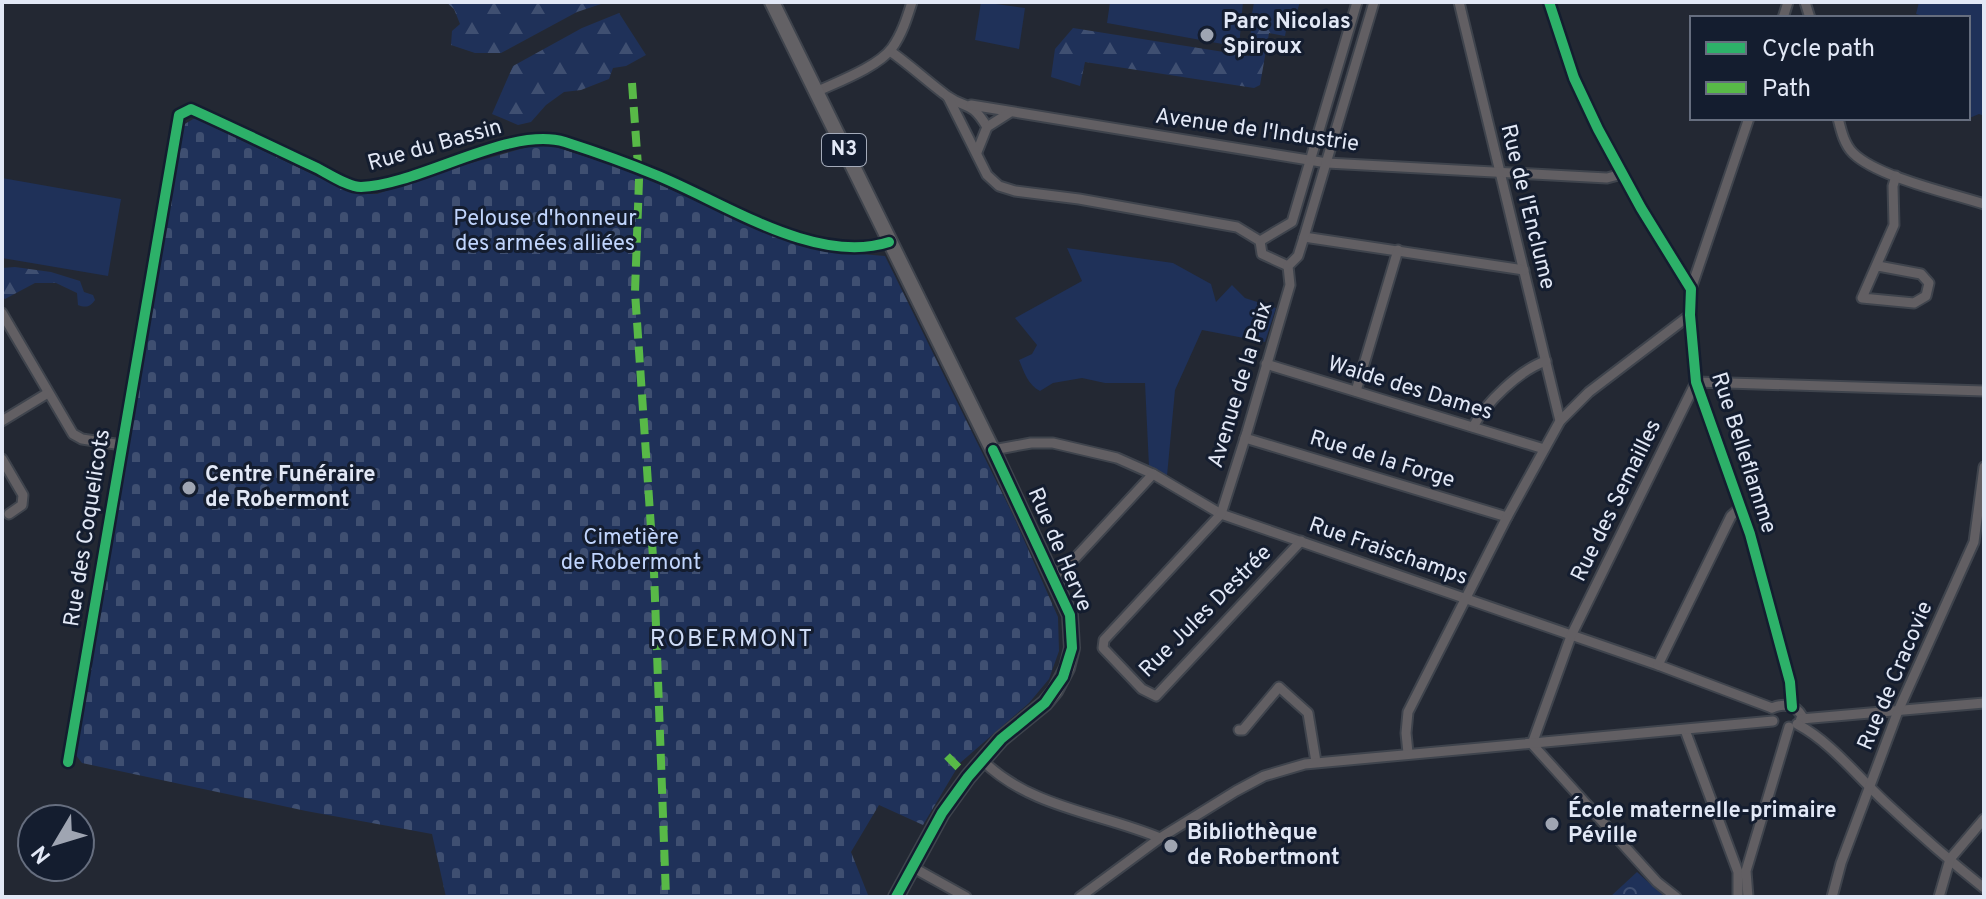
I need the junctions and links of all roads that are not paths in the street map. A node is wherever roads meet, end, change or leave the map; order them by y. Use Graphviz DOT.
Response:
graph roads {
  1 [pos="772,2"];
  2 [pos="912,2"];
  3 [pos="1357,2"];
  4 [pos="1374,2"];
  5 [pos="1459,2"];
  6 [pos="1549,2"];
  7 [pos="1349,30"];
  8 [pos="1365,34"];
  9 [pos="1344,44"];
  10 [pos="1360,50"];
  11 [pos="890,51"];
  12 [pos="816,92"];
  13 [pos="948,97"];
  14 [pos="971,105"];
  15 [pos="1009,113"];
  16 [pos="1748,120"];
  17 [pos="1839,120"];
  18 [pos="987,127"];
  19 [pos="977,152"];
  20 [pos="1310,161"];
  21 [pos="1327,163"];
  22 [pos="1499,171"];
  23 [pos="1622,174"];
  24 [pos="1896,176"];
  25 [pos="1984,204"];
  26 [pos="1304,237"];
  27 [pos="1260,241"];
  28 [pos="889,242"];
  29 [pos="1398,250"];
  30 [pos="1288,266"];
  31 [pos="1878,266"];
  32 [pos="1524,270"];
  33 [pos="1691,289"];
  34 [pos="145,301"];
  35 [pos="2,313"];
  36 [pos="1690,315"];
  37 [pos="1546,361"];
  38 [pos="1266,364"];
  39 [pos="1696,382"];
  40 [pos="1356,391"];
  41 [pos="1984,391"];
  42 [pos="48,393"];
  43 [pos="2,421"];
  44 [pos="1560,421"];
  45 [pos="1473,427"];
  46 [pos="1245,438"];
  47 [pos="122,445"];
  48 [pos="1544,449"];
  49 [pos="993,450"];
  50 [pos="2,459"];
  51 [pos="1984,467"];
  52 [pos="1153,474"];
  53 [pos="1741,507"];
  54 [pos="9,514"];
  55 [pos="1221,514"];
  56 [pos="1507,517"];
  57 [pos="1301,541"];
  58 [pos="1052,577"];
  59 [pos="1466,598"];
  60 [pos="1571,636"];
  61 [pos="1658,665"];
  62 [pos="1984,703"];
  63 [pos="1792,707"];
  64 [pos="1772,708"];
  65 [pos="1898,711"];
  66 [pos="1773,721"];
  67 [pos="1796,723"];
  68 [pos="1239,730"];
  69 [pos="1685,730"];
  70 [pos="1532,744"];
  71 [pos="1408,753"];
  72 [pos="982,760"];
  73 [pos="68,762"];
  74 [pos="1316,762"];
  75 [pos="1870,787"];
  76 [pos="1984,819"];
  77 [pos="1160,838"];
  78 [pos="1950,859"];
  79 [pos="912,867"];
  80 [pos="1742,872"];
  81 [pos="1984,888"];
  82 [pos="896,897"];
  83 [pos="966,897"];
  84 [pos="1080,897"];
  85 [pos="1676,897"];
  86 [pos="1738,897"];
  87 [pos="1748,897"];
  88 [pos="1832,897"];
  89 [pos="1939,897"];
  1 -- 12 [label="main road, Rue de Herve / N3"];
  2 -- 11 [label="street"];
  3 -- 7 [label="street"];
  4 -- 8 [label="street, Avenue de la Paix"];
  5 -- 22 [label="street, Rue de l'Enclume"];
  6 -- 23 [label="street"];
  7 -- 8 [label="street"];
  7 -- 9 [label="street"];
  8 -- 10 [label="street, Avenue de la Paix"];
  9 -- 10 [label="street"];
  9 -- 20 [label="street"];
  10 -- 21 [label="street, Avenue de la Paix"];
  11 -- 12 [label="street"];
  11 -- 13 [label="street"];
  12 -- 28 [label="main road, Rue de Herve / N3"];
  13 -- 14 [label="street, Avenue de l'Industrie"];
  13 -- 19 [label="street"];
  14 -- 15 [label="street, Avenue de l'Industrie"];
  14 -- 18 [label="street"];
  15 -- 18 [label="street"];
  15 -- 20 [label="street, Avenue de l'Industrie"];
  16 -- 33 [label="street, Rue Belleflamme"];
  17 -- 24 [label="street"];
  18 -- 19 [label="street"];
  19 -- 27 [label="street"];
  20 -- 21 [label="street, Avenue de l'Industrie"];
  20 -- 27 [label="street"];
  21 -- 22 [label="street, Avenue de l'Industrie"];
  21 -- 26 [label="street, Avenue de la Paix"];
  22 -- 23 [label="street, Avenue de l'Industrie"];
  22 -- 32 [label="street, Rue de l'Enclume"];
  23 -- 33 [label="street"];
  24 -- 25 [label="street"];
  24 -- 31 [label="street"];
  26 -- 29 [label="street"];
  26 -- 30 [label="street, Avenue de la Paix"];
  27 -- 30 [label="street"];
  28 -- 34 [label="street, Rue du Bassin"];
  28 -- 49 [label="main road, Rue de Herve / N3"];
  29 -- 32 [label="street"];
  29 -- 40 [label="street"];
  30 -- 38 [label="street, Avenue de la Paix"];
  31 -- 31 [label="street"];
  32 -- 37 [label="street, Rue de l'Enclume"];
  33 -- 36 [label="street, Rue Belleflamme"];
  34 -- 47 [label="street, Rue des Coquelicots"];
  35 -- 42 [label="street"];
  36 -- 39 [label="street, Rue Belleflamme"];
  36 -- 44 [label="street"];
  37 -- 44 [label="street, Rue de l'Enclume"];
  37 -- 45 [label="street"];
  38 -- 40 [label="street, Waide des Dames"];
  38 -- 46 [label="street, Avenue de la Paix"];
  39 -- 41 [label="street"];
  39 -- 53 [label="street, Rue Belleflamme"];
  39 -- 60 [label="street, Rue des Semailles"];
  40 -- 45 [label="street, Waide des Dames"];
  42 -- 43 [label="street"];
  42 -- 47 [label="street"];
  44 -- 48 [label="street"];
  45 -- 48 [label="street, Waide des Dames"];
  46 -- 55 [label="street, Avenue de la Paix"];
  46 -- 56 [label="street, Rue de la Forge"];
  47 -- 73 [label="street, Rue des Coquelicots"];
  48 -- 56 [label="street"];
  49 -- 52 [label="street, Rue Fraischamps"];
  49 -- 58 [label="main road, Rue de Herve / N3"];
  50 -- 54 [label="street"];
  51 -- 65 [label="street, Rue de Cracovie"];
  52 -- 55 [label="street, Rue Fraischamps"];
  52 -- 58 [label="street"];
  53 -- 61 [label="street"];
  53 -- 63 [label="street, Rue Belleflamme"];
  55 -- 57 [label="street, Rue Fraischamps"];
  55 -- 57 [label="street, Rue Jules Destrée"];
  56 -- 59 [label="street"];
  57 -- 59 [label="street, Rue Fraischamps"];
  58 -- 72 [label="main road, Rue de Herve / N3"];
  59 -- 60 [label="street, Rue Fraischamps"];
  59 -- 71 [label="street"];
  60 -- 61 [label="street, Rue Fraischamps"];
  60 -- 70 [label="street, Rue des Semailles"];
  61 -- 64 [label="street, Rue Fraischamps"];
  62 -- 65 [label="street"];
  63 -- 64 [label="street"];
  63 -- 67 [label="street"];
  64 -- 66 [label="street"];
  65 -- 67 [label="street"];
  65 -- 75 [label="street, Rue de Cracovie"];
  66 -- 67 [label="street"];
  66 -- 69 [label="street"];
  67 -- 75 [label="street"];
  67 -- 80 [label="street"];
  68 -- 74 [label="street"];
  69 -- 70 [label="street"];
  69 -- 80 [label="street"];
  70 -- 71 [label="street"];
  70 -- 85 [label="street"];
  71 -- 74 [label="street"];
  72 -- 77 [label="street"];
  72 -- 79 [label="main road, Rue de Herve / N3"];
  74 -- 77 [label="street"];
  75 -- 78 [label="street"];
  75 -- 88 [label="street, Rue de Cracovie"];
  76 -- 78 [label="street"];
  77 -- 84 [label="street"];
  78 -- 81 [label="street"];
  78 -- 89 [label="street"];
  79 -- 82 [label="main road, Rue de Herve / N3"];
  79 -- 83 [label="street"];
  80 -- 86 [label="street"];
  80 -- 87 [label="street"];
}
